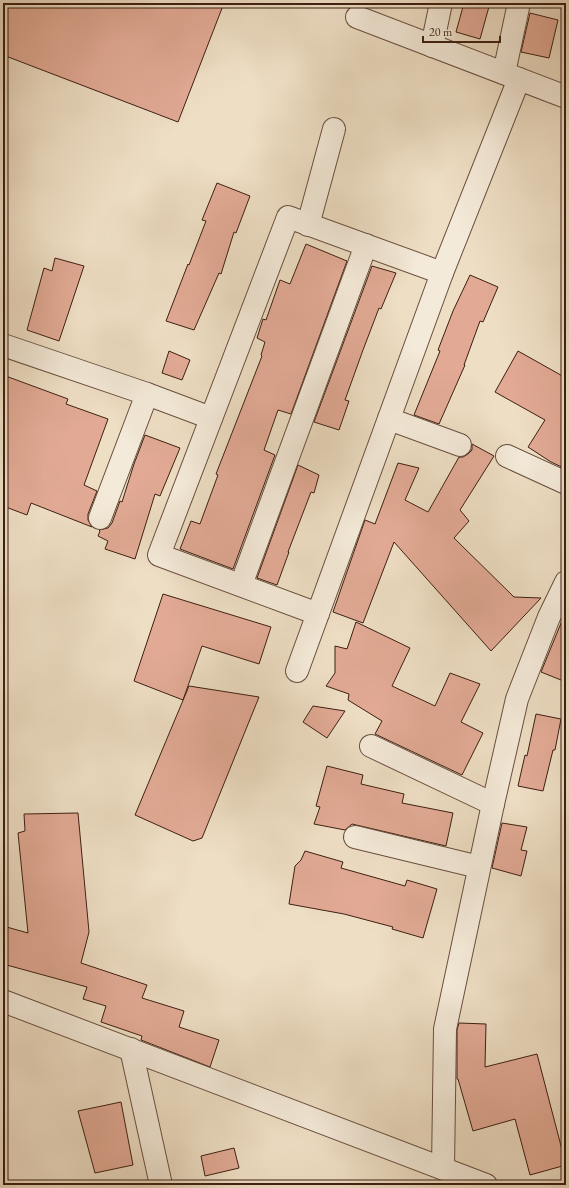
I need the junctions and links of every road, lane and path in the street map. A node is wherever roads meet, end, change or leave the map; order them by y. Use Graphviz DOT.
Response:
graph roads {
  1 [pos="441,3"];
  2 [pos="519,3"];
  3 [pos="357,18"];
  4 [pos="432,46"];
  5 [pos="512,76"];
  6 [pos="566,96"];
  7 [pos="334,129"];
  8 [pos="308,225"];
  9 [pos="366,245"];
  10 [pos="442,273"];
  11 [pos="3,345"];
  12 [pos="147,394"];
  13 [pos="211,418"];
  14 [pos="389,419"];
  15 [pos="460,445"];
  16 [pos="507,456"];
  17 [pos="566,483"];
  18 [pos="100,518"];
  19 [pos="566,582"];
  20 [pos="241,585"];
  21 [pos="318,614"];
  22 [pos="297,671"];
  23 [pos="371,746"];
  24 [pos="493,804"];
  25 [pos="355,837"];
  26 [pos="479,867"];
  27 [pos="3,1001"];
  28 [pos="131,1049"];
  29 [pos="443,1168"];
  30 [pos="161,1185"];
  31 [pos="486,1185"];
  1 -- 4 [label="street"];
  2 -- 5 [label="street"];
  3 -- 4 [label="street"];
  4 -- 5 [label="street"];
  5 -- 6 [label="street"];
  5 -- 10 [label="street"];
  7 -- 8 [label="street"];
  8 -- 9 [label="street"];
  8 -- 13 [label="street"];
  9 -- 10 [label="street"];
  9 -- 20 [label="street"];
  10 -- 14 [label="street"];
  11 -- 12 [label="street"];
  12 -- 13 [label="street"];
  12 -- 18 [label="street"];
  13 -- 20 [label="street"];
  14 -- 15 [label="street"];
  14 -- 21 [label="street"];
  16 -- 17 [label="street"];
  19 -- 24 [label="street"];
  20 -- 21 [label="street"];
  21 -- 22 [label="street"];
  23 -- 24 [label="street"];
  24 -- 26 [label="street"];
  25 -- 26 [label="street"];
  26 -- 29 [label="street"];
  27 -- 28 [label="street"];
  28 -- 29 [label="street"];
  28 -- 30 [label="street"];
  29 -- 31 [label="street"];
}
